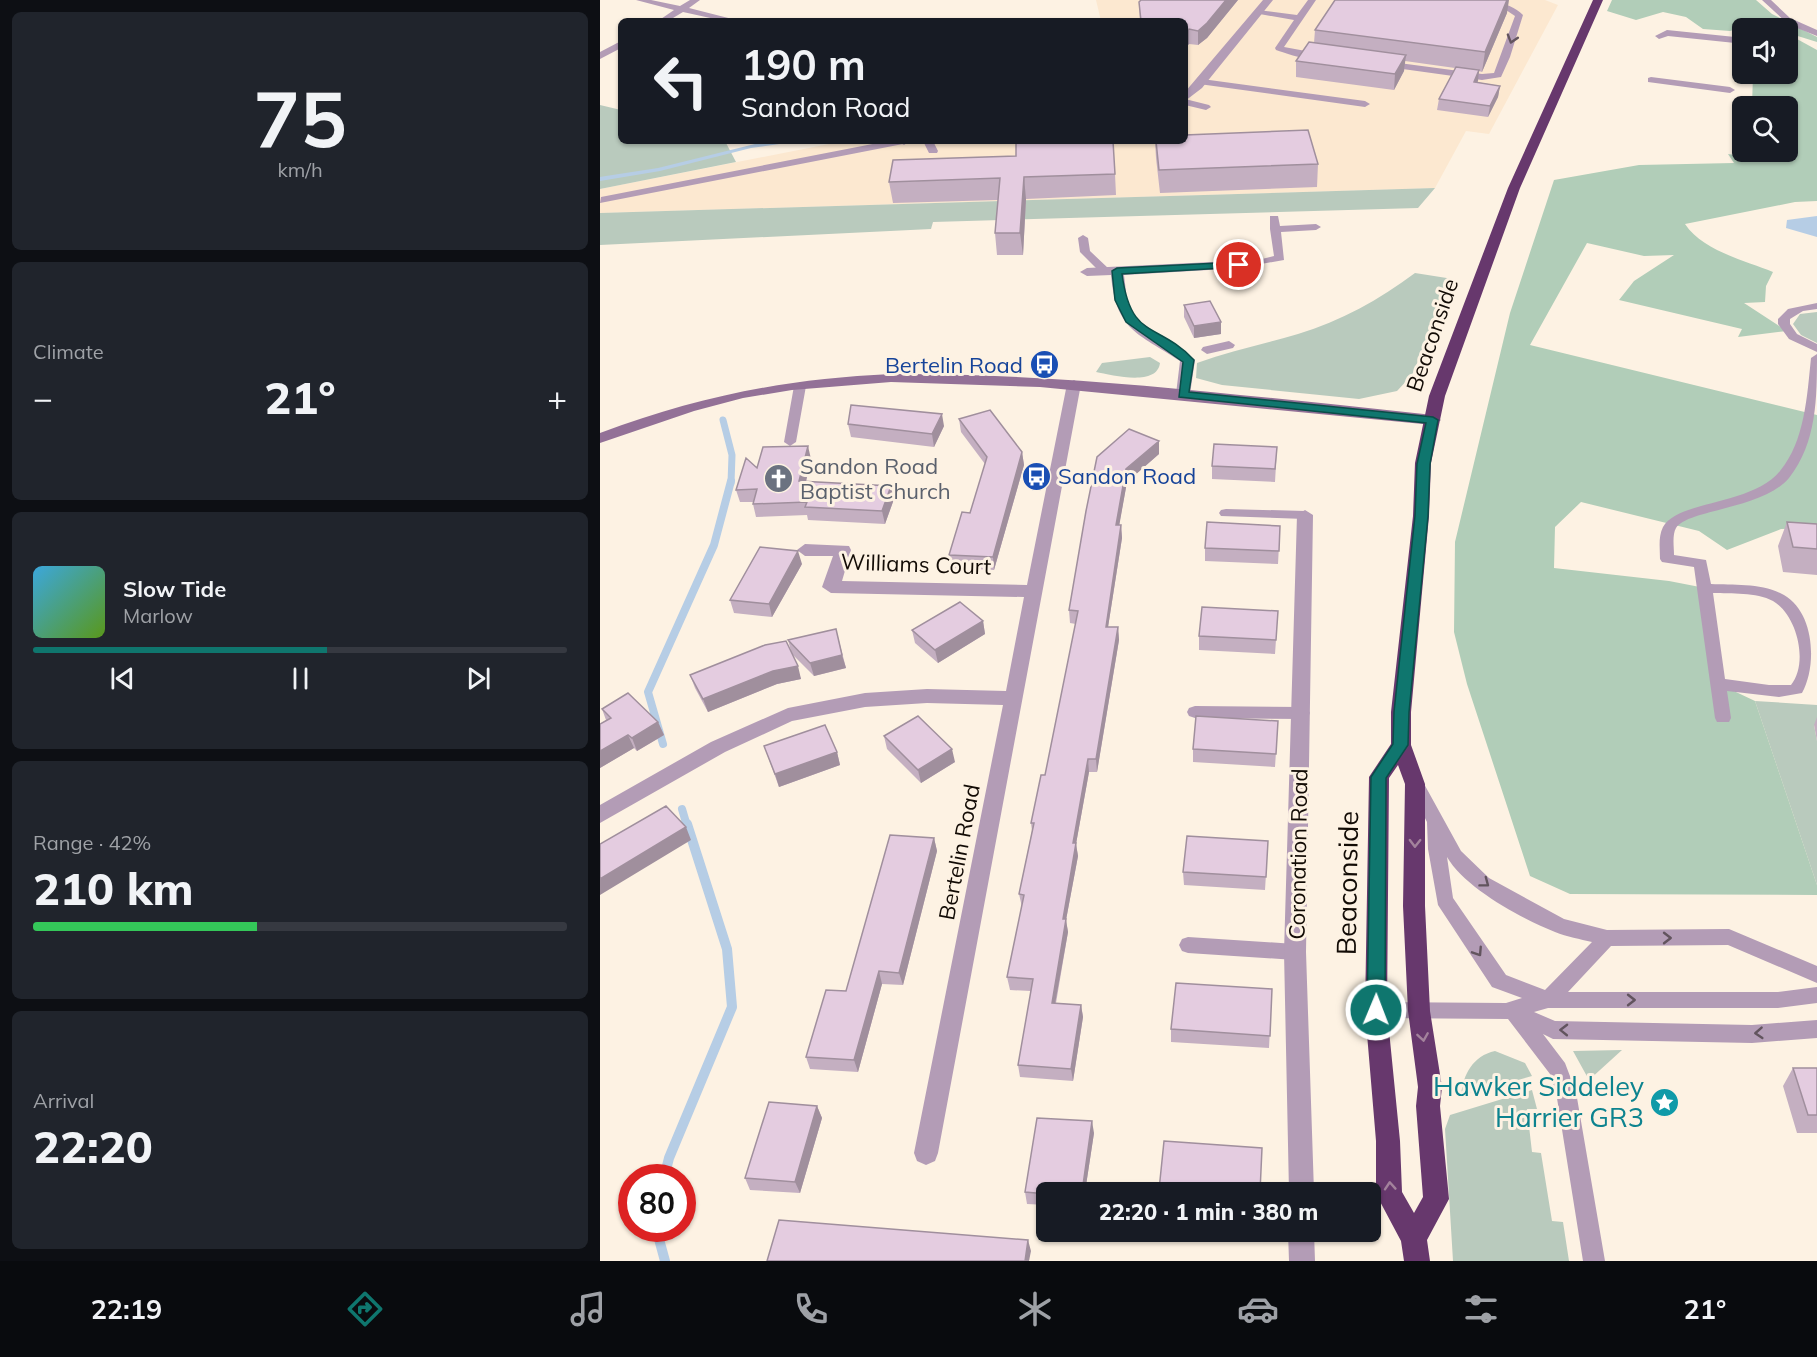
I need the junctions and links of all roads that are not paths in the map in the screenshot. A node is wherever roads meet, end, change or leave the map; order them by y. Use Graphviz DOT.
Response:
graph roads {
  1 [pos="640,0"];
  2 [pos="696,0"];
  3 [pos="1268,0"];
  4 [pos="1312,0"];
  5 [pos="1467,0"];
  6 [pos="1598,0"];
  7 [pos="1766,0"];
  8 [pos="683,9"];
  9 [pos="1258,13"];
  10 [pos="667,18"];
  11 [pos="723,18"];
  12 [pos="1297,18"];
  13 [pos="1785,18"];
  14 [pos="1798,25"];
  15 [pos="1817,33"];
  16 [pos="1659,36"];
  17 [pos="1732,42"];
  18 [pos="618,46"];
  19 [pos="600,56"];
  20 [pos="1327,57"];
  21 [pos="1372,62"];
  22 [pos="1651,80"];
  23 [pos="1202,82"];
  24 [pos="1730,90"];
  25 [pos="1188,97"];
  26 [pos="1188,101"];
  27 [pos="1365,104"];
  28 [pos="1206,107"];
  29 [pos="889,144"];
  30 [pos="601,200"];
  31 [pos="1316,227"];
  32 [pos="1083,238"];
  33 [pos="1254,264"];
  34 [pos="1223,266"];
  35 [pos="1111,271"];
  36 [pos="1087,272"];
  37 [pos="1226,282"];
  38 [pos="1817,306"];
  39 [pos="1229,345"];
  40 [pos="1817,348"];
  41 [pos="1207,350"];
  42 [pos="1817,358"];
  43 [pos="1074,384"];
  44 [pos="800,386"];
  45 [pos="1183,394"];
  46 [pos="1433,420"];
  47 [pos="600,438"];
  48 [pos="790,442"];
  49 [pos="1226,513"];
  50 [pos="1305,515"];
  51 [pos="805,550"];
  52 [pos="1705,588"];
  53 [pos="1036,591"];
  54 [pos="1719,684"];
  55 [pos="1013,698"];
  56 [pos="1195,712"];
  57 [pos="1302,713"];
  58 [pos="1724,718"];
  59 [pos="1401,745"];
  60 [pos="1415,784"];
  61 [pos="600,815"];
  62 [pos="1437,822"];
  63 [pos="1606,938"];
  64 [pos="1188,945"];
  65 [pos="1296,952"];
  66 [pos="1817,975"];
  67 [pos="1817,995"];
  68 [pos="1548,999"];
  69 [pos="1376,1010"];
  70 [pos="1511,1010"];
  71 [pos="1419,1011"];
  72 [pos="1817,1029"];
  73 [pos="926,1153"];
  74 [pos="1301,1182"];
  75 [pos="1301,1242"];
  76 [pos="1415,1250"];
  77 [pos="1302,1261"];
  78 [pos="1594,1261"];
  1 -- 8 [label="lane"];
  2 -- 8 [label="lane"];
  3 -- 9 [label="street"];
  4 -- 12 [label="lane"];
  5 -- 21 [label="lane, one-way"];
  6 -- 46 [label="highway, Beaconside"];
  7 -- 13 [label="lane"];
  8 -- 10 [label="lane"];
  8 -- 11 [label="lane"];
  9 -- 12 [label="lane"];
  9 -- 23 [label="street"];
  12 -- 20 [label="lane"];
  14 -- 15 [label="lane"];
  16 -- 17 [label="lane"];
  18 -- 19 [label="lane"];
  22 -- 24 [label="lane"];
  23 -- 25 [label="street"];
  23 -- 27 [label="lane"];
  26 -- 28 [label="lane"];
  29 -- 30 [label="lane"];
  31 -- 33 [label="lane"];
  32 -- 35 [label="lane"];
  33 -- 34 [label="street"];
  34 -- 35 [label="street"];
  34 -- 37 [label="street"];
  35 -- 36 [label="street"];
  35 -- 45 [label="street"];
  38 -- 40 [label="lane"];
  39 -- 41 [label="lane"];
  42 -- 52 [label="lane"];
  43 -- 44 [label="main road"];
  43 -- 45 [label="main road"];
  43 -- 53 [label="street, Bertelin Road"];
  44 -- 47 [label="main road"];
  44 -- 48 [label="lane"];
  45 -- 46 [label="main road"];
  46 -- 59 [label="highway, Beaconside"];
  49 -- 50 [label="lane"];
  50 -- 57 [label="street, Coronation Road"];
  51 -- 53 [label="street, Williams Court"];
  52 -- 54 [label="lane"];
  52 -- 54 [label="lane"];
  53 -- 55 [label="street, Bertelin Road"];
  54 -- 58 [label="lane"];
  55 -- 61 [label="street"];
  55 -- 73 [label="street, Bertelin Road"];
  56 -- 57 [label="lane"];
  57 -- 65 [label="street, Coronation Road"];
  59 -- 60 [label="highway, Beaconside"];
  59 -- 69 [label="highway, Beaconside"];
  60 -- 62 [label="lane"];
  60 -- 71 [label="highway, Beaconside, one-way"];
  62 -- 63 [label="lane, one-way"];
  62 -- 68 [label="lane, one-way"];
  63 -- 66 [label="lane, one-way"];
  63 -- 68 [label="lane"];
  64 -- 65 [label="lane"];
  65 -- 74 [label="street, Coronation Road"];
  68 -- 67 [label="lane, one-way"];
  68 -- 70 [label="lane"];
  69 -- 71 [label="lane"];
  76 -- 69 [label="highway, Beaconside, one-way"];
  70 -- 71 [label="lane"];
  72 -- 70 [label="lane, one-way"];
  70 -- 78 [label="lane"];
  71 -- 76 [label="highway, Beaconside, one-way"];
  75 -- 77 [label="street"];
}
